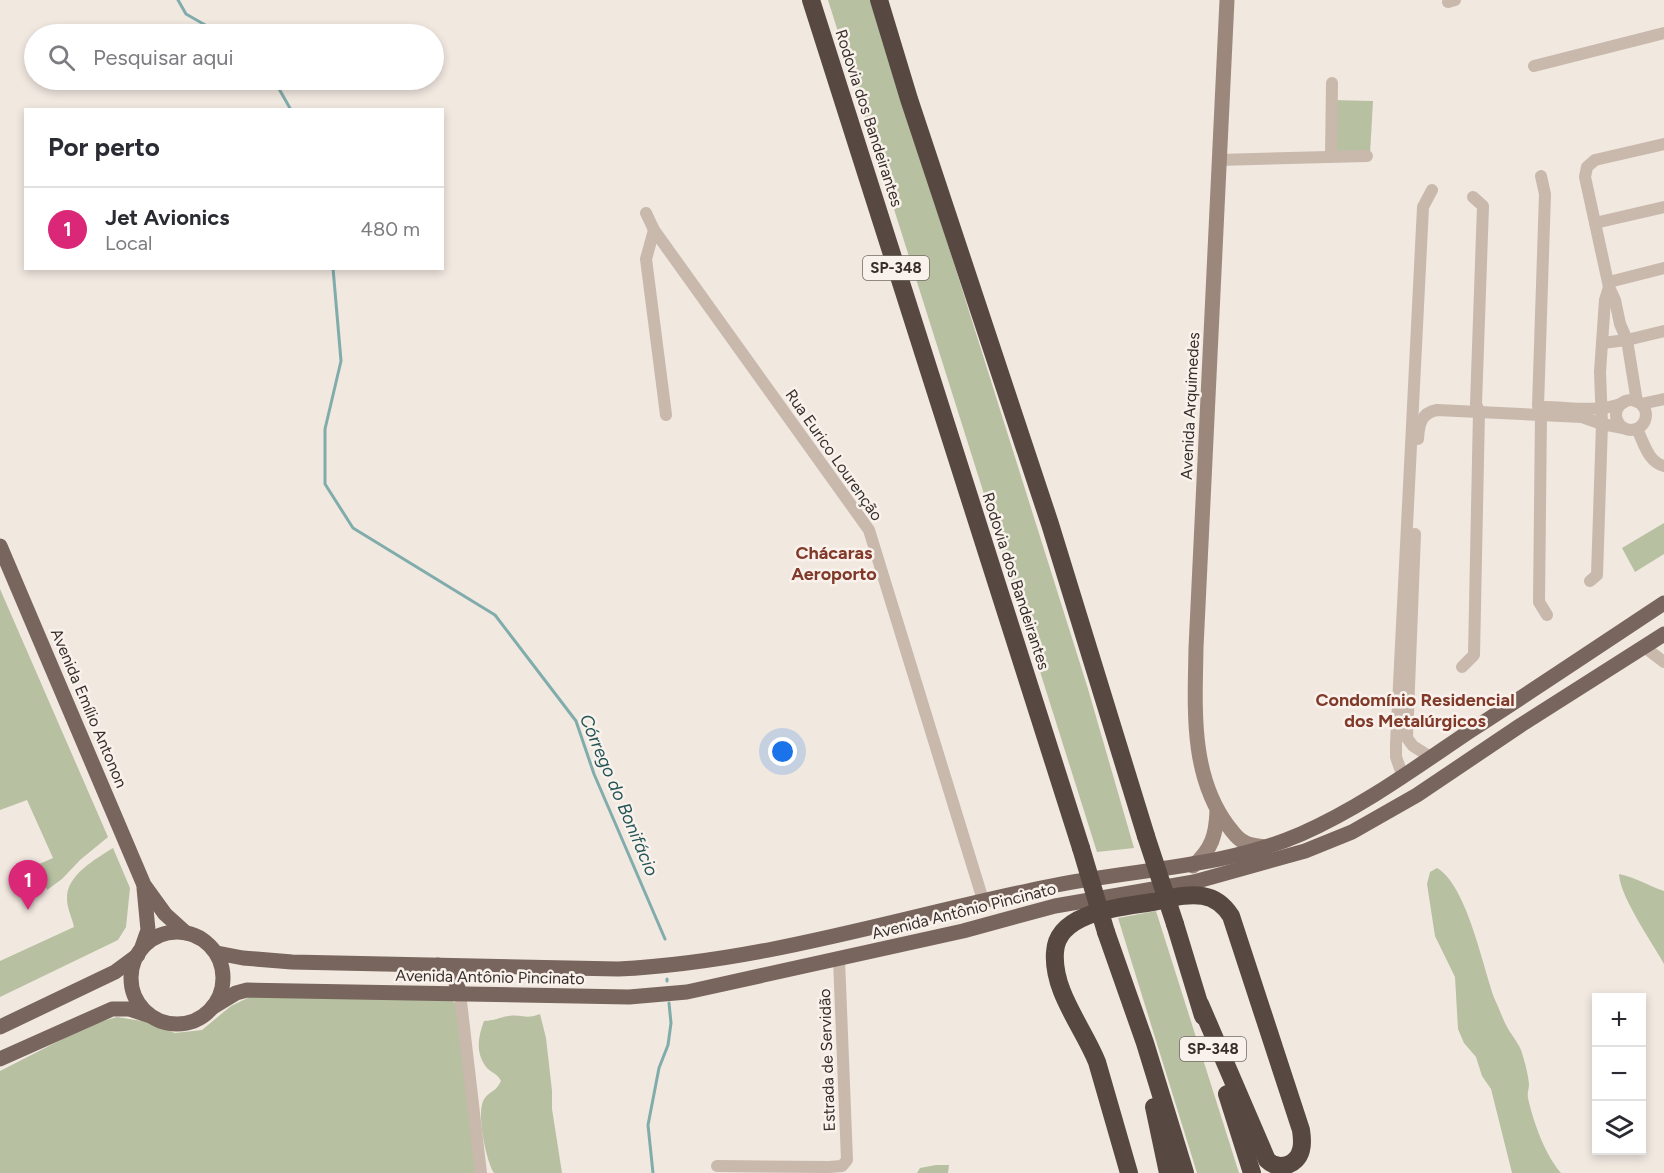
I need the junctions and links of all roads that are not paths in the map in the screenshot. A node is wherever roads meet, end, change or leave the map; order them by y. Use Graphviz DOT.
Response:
graph roads {
  1 [pos="811,0"];
  2 [pos="879,0"];
  3 [pos="1227,0"];
  4 [pos="1664,33"];
  5 [pos="1534,66"];
  6 [pos="1332,84"];
  7 [pos="1664,144"];
  8 [pos="1331,155"];
  9 [pos="1367,156"];
  10 [pos="1219,160"];
  11 [pos="1541,176"];
  12 [pos="1432,190"];
  13 [pos="1473,197"];
  14 [pos="1664,207"];
  15 [pos="646,213"];
  16 [pos="1595,223"];
  17 [pos="654,230"];
  18 [pos="1664,268"];
  19 [pos="1609,284"];
  20 [pos="1664,331"];
  21 [pos="1627,340"];
  22 [pos="1602,343"];
  23 [pos="1664,399"];
  24 [pos="1413,402"];
  25 [pos="1623,403"];
  26 [pos="1639,403"];
  27 [pos="1478,408"];
  28 [pos="1600,408"];
  29 [pos="1539,410"];
  30 [pos="666,415"];
  31 [pos="1602,424"];
  32 [pos="1623,428"];
  33 [pos="1637,429"];
  34 [pos="1664,466"];
  35 [pos="0,546"];
  36 [pos="1590,581"];
  37 [pos="1664,603"];
  38 [pos="1547,615"];
  39 [pos="1664,634"];
  40 [pos="1643,646"];
  41 [pos="1664,662"];
  42 [pos="1462,667"];
  43 [pos="1432,758"];
  44 [pos="1403,777"];
  45 [pos="1442,779"];
  46 [pos="1217,811"];
  47 [pos="1266,847"];
  48 [pos="1193,866"];
  49 [pos="144,885"];
  50 [pos="983,900"];
  51 [pos="186,933"];
  52 [pos="815,940"];
  53 [pos="781,947"];
  54 [pos="140,951"];
  55 [pos="217,953"];
  56 [pos="839,959"];
  57 [pos="438,965"];
  58 [pos="709,987"];
  59 [pos="460,993"];
  60 [pos="1200,1004"];
  61 [pos="213,1007"];
  62 [pos="154,1018"];
  63 [pos="0,1027"];
  64 [pos="1145,1043"];
  65 [pos="0,1059"];
  66 [pos="717,1166"];
  67 [pos="481,1173"];
  68 [pos="1129,1173"];
  69 [pos="1168,1173"];
  70 [pos="1185,1173"];
  71 [pos="1252,1173"];
  1 -- 64 [label="highway, Rodovia dos Bandeirantes / SP-348, bridge"];
  2 -- 60 [label="highway, SP-348, bridge"];
  3 -- 10 [label="main road, Avenida Arquimedes"];
  4 -- 5 [label="street"];
  6 -- 8 [label="street"];
  7 -- 16 [label="street"];
  8 -- 9 [label="street"];
  8 -- 10 [label="street"];
  10 -- 46 [label="main road, Avenida Arquimedes"];
  11 -- 29 [label="street"];
  12 -- 24 [label="street"];
  13 -- 27 [label="street"];
  14 -- 16 [label="street"];
  15 -- 17 [label="street, Rua Eurico Lourenção"];
  16 -- 19 [label="street"];
  17 -- 30 [label="street"];
  17 -- 50 [label="street, Rua Eurico Lourenção"];
  18 -- 19 [label="street"];
  19 -- 21 [label="street"];
  19 -- 22 [label="street"];
  20 -- 21 [label="street"];
  21 -- 22 [label="street"];
  21 -- 26 [label="street"];
  22 -- 28 [label="street"];
  23 -- 26 [label="street"];
  24 -- 27 [label="street"];
  24 -- 44 [label="street"];
  25 -- 26 [label="street"];
  25 -- 28 [label="street"];
  25 -- 32 [label="street"];
  26 -- 33 [label="street"];
  27 -- 29 [label="street"];
  27 -- 42 [label="street"];
  27 -- 43 [label="street"];
  28 -- 29 [label="street"];
  28 -- 31 [label="street"];
  29 -- 31 [label="street"];
  29 -- 38 [label="street"];
  31 -- 32 [label="street"];
  31 -- 36 [label="street"];
  32 -- 33 [label="street"];
  33 -- 34 [label="street"];
  35 -- 49 [label="main road, Avenida Emílio Antonon"];
  37 -- 43 [label="main road, Avenida Antônio Pincinato"];
  39 -- 40 [label="main road, Avenida Antônio Pincinato"];
  40 -- 41 [label="street"];
  40 -- 45 [label="main road, Avenida Antônio Pincinato"];
  43 -- 44 [label="main road, Avenida Antônio Pincinato"];
  44 -- 45 [label="main road"];
  44 -- 47 [label="main road, Avenida Antônio Pincinato"];
  45 -- 56 [label="main road, Avenida Antônio Pincinato"];
  46 -- 47 [label="main road, Avenida Arquimedes"];
  46 -- 48 [label="main road"];
  47 -- 48 [label="main road, Avenida Antônio Pincinato"];
  48 -- 50 [label="main road, Avenida Antônio Pincinato"];
  49 -- 51 [label="main road, Avenida Antônio Pincinato"];
  49 -- 54 [label="main road"];
  50 -- 52 [label="main road, Avenida Antônio Pincinato"];
  51 -- 54 [label="main road"];
  51 -- 55 [label="main road, Avenida Antônio Pincinato"];
  52 -- 53 [label="main road, Avenida Antônio Pincinato"];
  52 -- 56 [label="main road"];
  53 -- 57 [label="main road, Avenida Antônio Pincinato"];
  53 -- 58 [label="main road"];
  54 -- 62 [label="main road"];
  54 -- 63 [label="main road"];
  55 -- 57 [label="main road, Avenida Antônio Pincinato"];
  55 -- 61 [label="main road"];
  56 -- 58 [label="main road, Avenida Antônio Pincinato"];
  56 -- 66 [label="street, Estrada de Servidão"];
  57 -- 59 [label="main road"];
  58 -- 59 [label="main road, Avenida Antônio Pincinato"];
  59 -- 61 [label="main road, Avenida Antônio Pincinato"];
  59 -- 67 [label="street"];
  60 -- 68 [label="highway"];
  60 -- 71 [label="highway, SP-348"];
  61 -- 62 [label="main road, Avenida Antônio Pincinato"];
  62 -- 65 [label="main road, Avenida Antônio Pincinato"];
  64 -- 69 [label="highway"];
  64 -- 70 [label="highway, Rodovia dos Bandeirantes / SP-348"];
}
